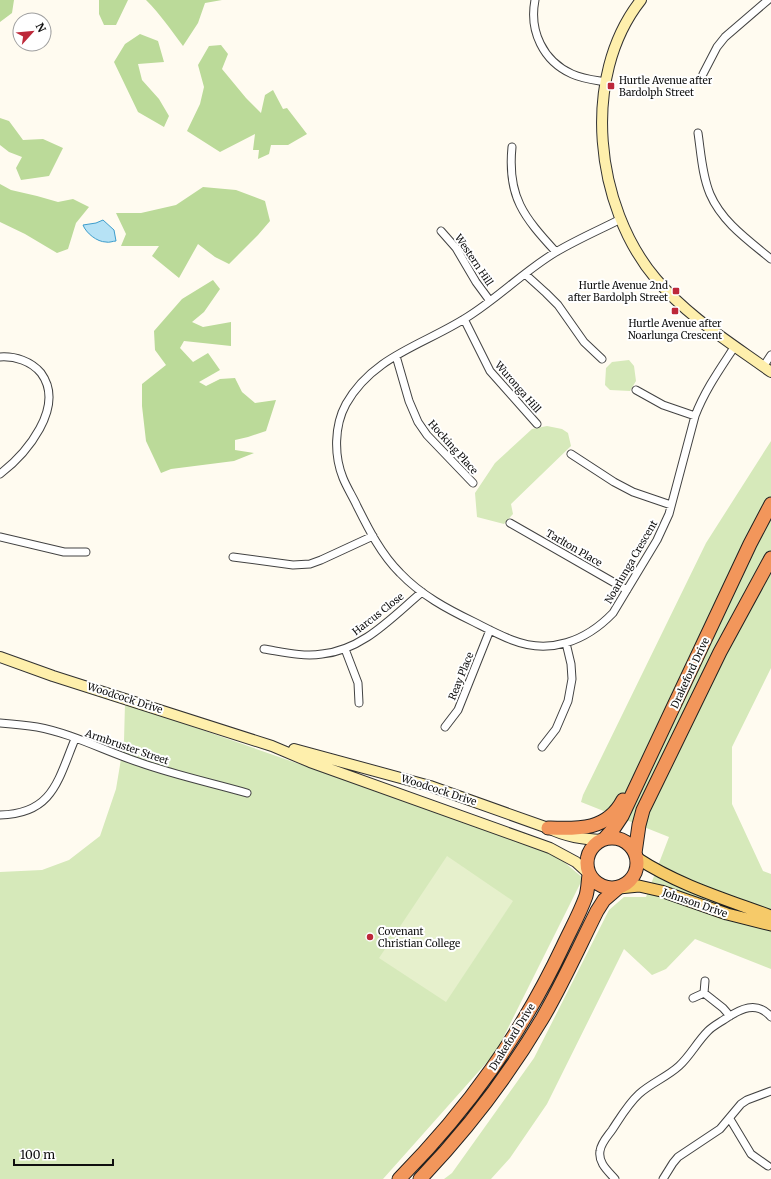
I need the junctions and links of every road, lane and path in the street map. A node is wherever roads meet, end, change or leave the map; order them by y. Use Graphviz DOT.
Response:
graph roads {
  1 [pos="536,0"];
  2 [pos="641,0"];
  3 [pos="768,0"];
  4 [pos="703,74"];
  5 [pos="606,82"];
  6 [pos="698,133"];
  7 [pos="512,147"];
  8 [pos="621,219"];
  9 [pos="441,230"];
  10 [pos="556,252"];
  11 [pos="771,259"];
  12 [pos="525,274"];
  13 [pos="490,301"];
  14 [pos="464,319"];
  15 [pos="735,346"];
  16 [pos="771,355"];
  17 [pos="396,356"];
  18 [pos="0,357"];
  19 [pos="602,359"];
  20 [pos="767,369"];
  21 [pos="636,390"];
  22 [pos="695,416"];
  23 [pos="537,424"];
  24 [pos="570,454"];
  25 [pos="0,474"];
  26 [pos="473,484"];
  27 [pos="771,504"];
  28 [pos="671,505"];
  29 [pos="510,523"];
  30 [pos="373,536"];
  31 [pos="0,537"];
  32 [pos="86,552"];
  33 [pos="233,556"];
  34 [pos="771,558"];
  35 [pos="627,590"];
  36 [pos="422,592"];
  37 [pos="490,630"];
  38 [pos="566,643"];
  39 [pos="345,649"];
  40 [pos="264,650"];
  41 [pos="0,657"];
  42 [pos="360,703"];
  43 [pos="0,724"];
  44 [pos="445,727"];
  45 [pos="75,739"];
  46 [pos="272,746"];
  47 [pos="542,747"];
  48 [pos="638,783"];
  49 [pos="247,793"];
  50 [pos="0,815"];
  51 [pos="548,828"];
  52 [pos="603,840"];
  53 [pos="636,856"];
  54 [pos="589,874"];
  55 [pos="618,888"];
  56 [pos="771,916"];
  57 [pos="771,924"];
  58 [pos="705,981"];
  59 [pos="704,993"];
  60 [pos="693,998"];
  61 [pos="730,1016"];
  62 [pos="771,1017"];
  63 [pos="771,1091"];
  64 [pos="730,1119"];
  65 [pos="768,1166"];
  66 [pos="399,1179"];
  67 [pos="420,1179"];
  68 [pos="616,1179"];
  69 [pos="663,1179"];
  1 -- 5 [label="street"];
  2 -- 5 [label="main road"];
  3 -- 4 [label="street"];
  5 -- 8 [label="main road"];
  6 -- 11 [label="street"];
  7 -- 10 [label="street"];
  8 -- 10 [label="street, Noarlunga Crescent"];
  8 -- 15 [label="main road"];
  9 -- 13 [label="street, Western Hill"];
  10 -- 12 [label="street, Noarlunga Crescent"];
  12 -- 13 [label="street, Noarlunga Crescent"];
  12 -- 19 [label="street"];
  13 -- 14 [label="street, Noarlunga Crescent"];
  14 -- 17 [label="street, Noarlunga Crescent"];
  14 -- 23 [label="street, Wuronga Hill"];
  15 -- 20 [label="main road"];
  15 -- 22 [label="street, Noarlunga Crescent"];
  16 -- 20 [label="street"];
  17 -- 26 [label="street, Hocking Place"];
  17 -- 30 [label="street, Noarlunga Crescent"];
  18 -- 25 [label="street"];
  21 -- 22 [label="street"];
  22 -- 28 [label="street, Noarlunga Crescent"];
  24 -- 28 [label="street"];
  27 -- 48 [label="highway, Drakeford Drive"];
  28 -- 35 [label="street, Noarlunga Crescent"];
  29 -- 35 [label="street, Tarlton Place"];
  30 -- 33 [label="street"];
  30 -- 36 [label="street, Noarlunga Crescent"];
  31 -- 32 [label="street"];
  34 -- 53 [label="highway, Drakeford Drive"];
  35 -- 38 [label="street, Noarlunga Crescent"];
  36 -- 37 [label="street, Noarlunga Crescent"];
  36 -- 39 [label="street, Harcus Close"];
  37 -- 38 [label="street, Noarlunga Crescent"];
  37 -- 44 [label="street, Reay Place"];
  38 -- 47 [label="street"];
  39 -- 40 [label="street, Harcus Close"];
  39 -- 42 [label="street"];
  41 -- 46 [label="main road, Woodcock Drive"];
  43 -- 45 [label="street, Armbruster Street"];
  45 -- 49 [label="street, Armbruster Street"];
  45 -- 50 [label="street"];
  46 -- 51 [label="main road, Woodcock Drive"];
  46 -- 54 [label="main road, Woodcock Drive"];
  48 -- 51 [label="highway"];
  48 -- 52 [label="highway, Drakeford Drive"];
  51 -- 52 [label="main road, Woodcock Drive"];
  52 -- 53 [label="highway"];
  52 -- 54 [label="highway"];
  53 -- 55 [label="highway"];
  53 -- 56 [label="main road, Johnson Drive"];
  54 -- 55 [label="highway"];
  54 -- 66 [label="highway, Drakeford Drive"];
  55 -- 57 [label="main road, Johnson Drive"];
  55 -- 67 [label="highway, Drakeford Drive"];
  58 -- 59 [label="street"];
  59 -- 60 [label="street"];
  59 -- 61 [label="street"];
  61 -- 62 [label="street"];
  61 -- 68 [label="street"];
  63 -- 64 [label="street"];
  64 -- 65 [label="street"];
  64 -- 69 [label="street"];
}
